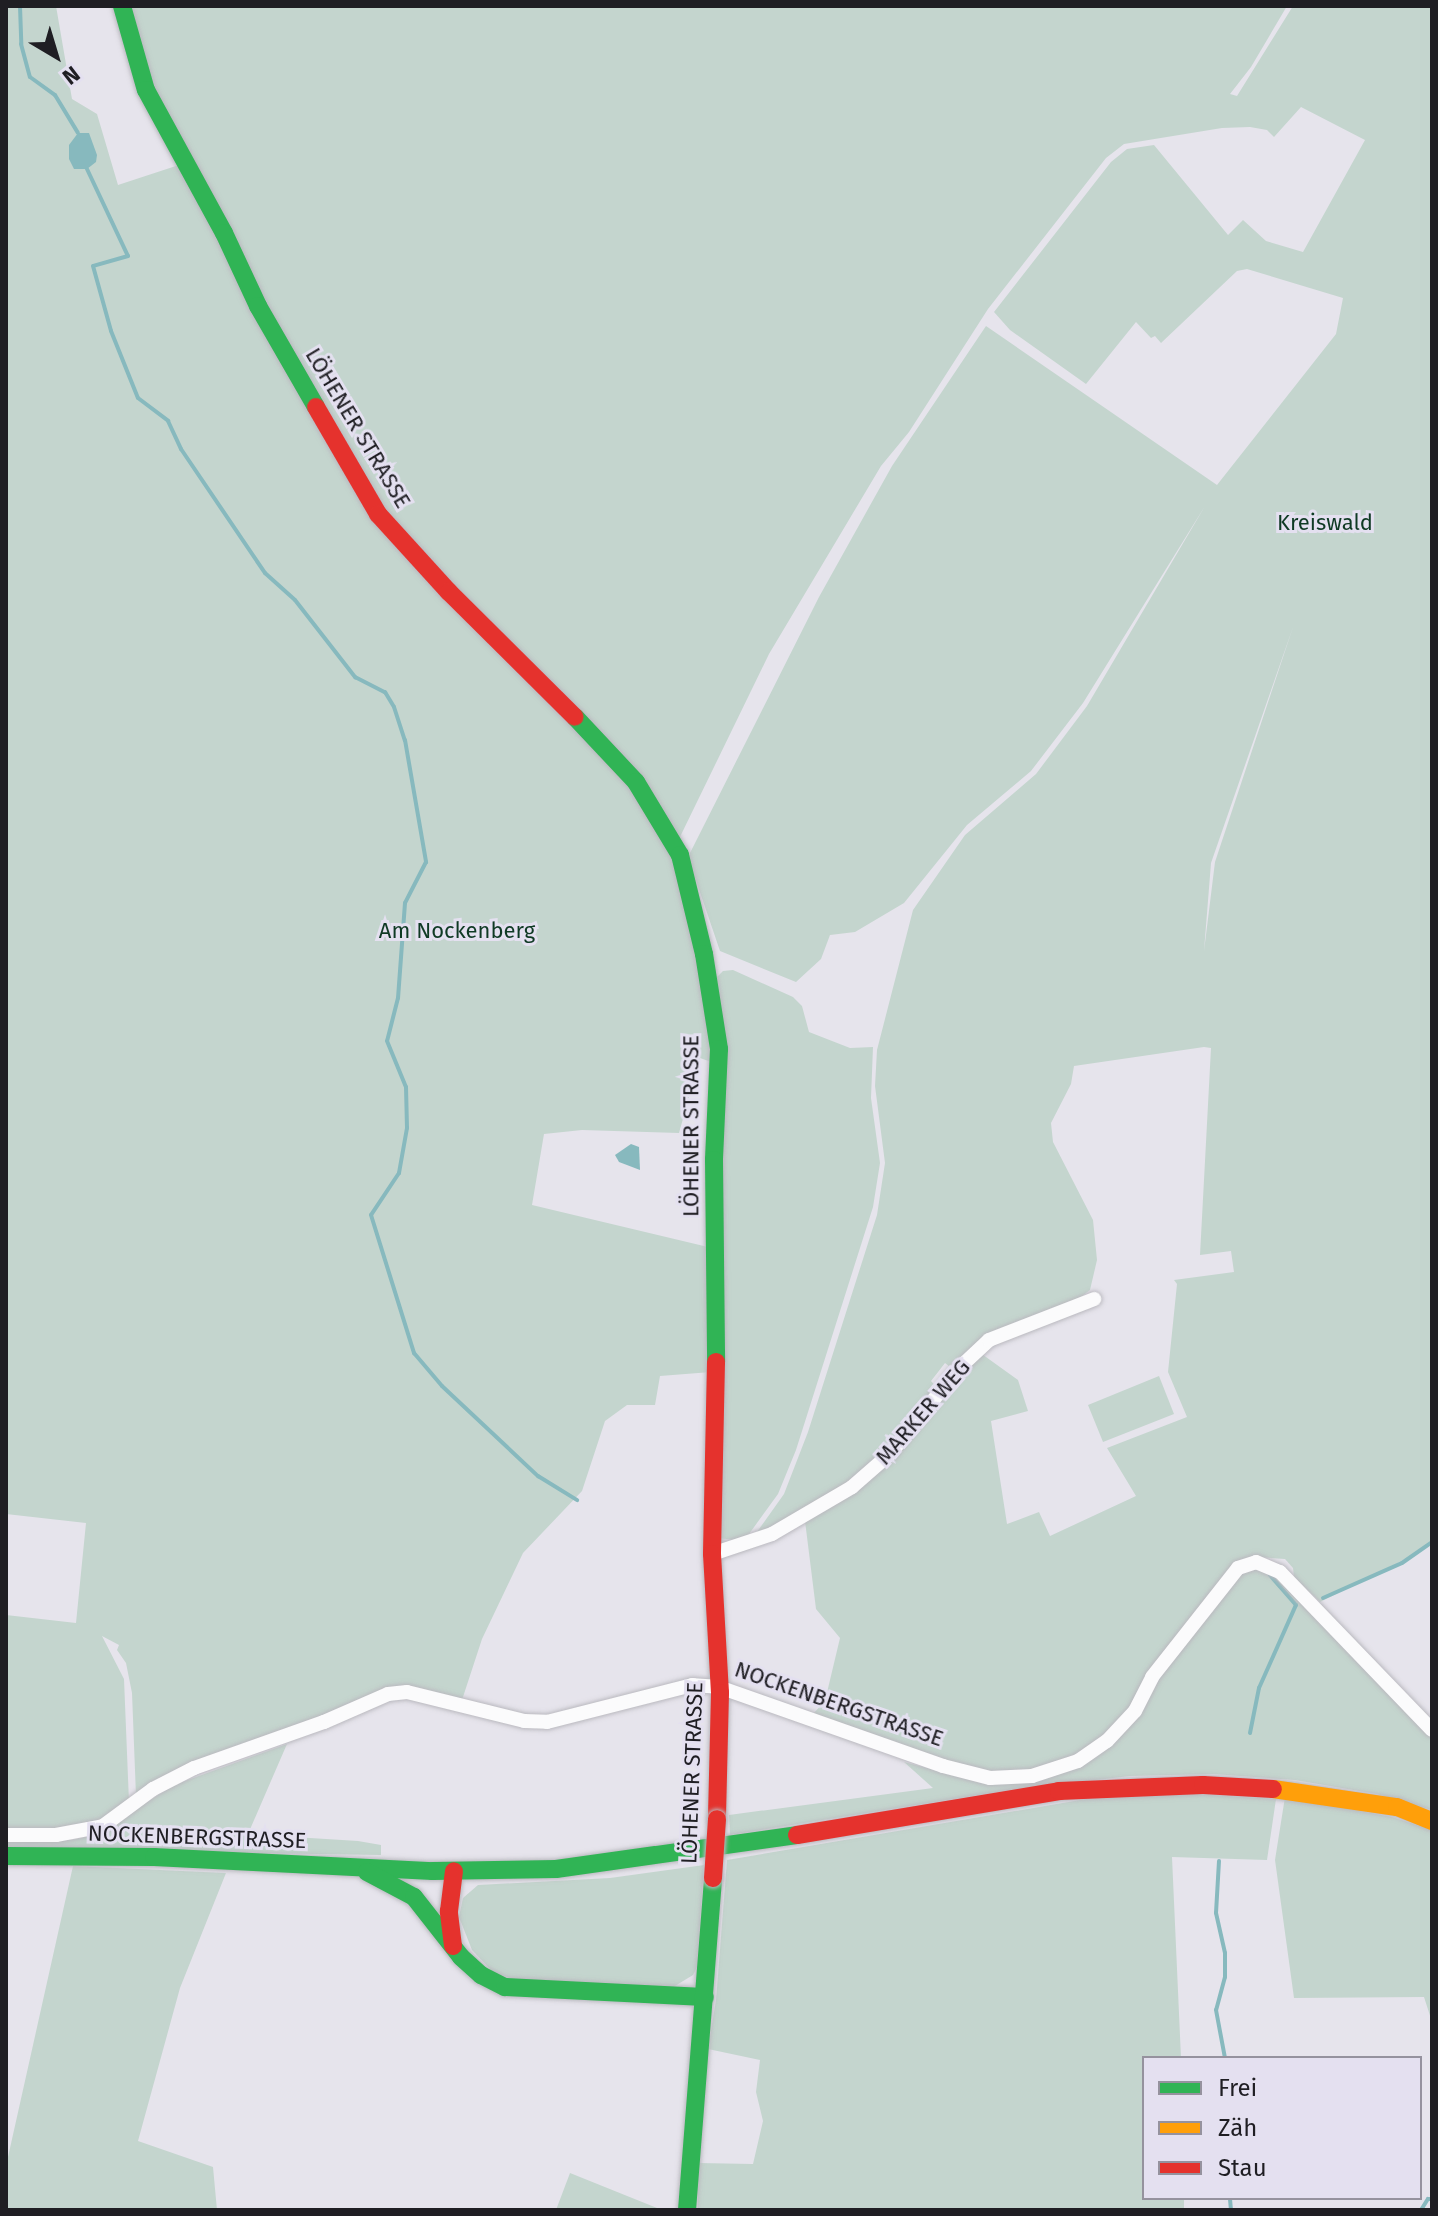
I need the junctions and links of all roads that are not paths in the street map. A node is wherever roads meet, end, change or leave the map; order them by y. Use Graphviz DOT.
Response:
graph roads {
  1 [pos="122,6"];
  2 [pos="1094,1299"];
  3 [pos="712,1554"];
  4 [pos="719,1687"];
  5 [pos="1432,1730"];
  6 [pos="1432,1821"];
  7 [pos="6,1835"];
  8 [pos="6,1856"];
  9 [pos="356,1867"];
  10 [pos="433,1871"];
  11 [pos="454,1871"];
  12 [pos="430,1914"];
  13 [pos="453,1946"];
  14 [pos="705,1997"];
  15 [pos="687,2210"];
  1 -- 3 [label="street, LÖHENER STRASSE"];
  2 -- 3 [label="street, MARKER WEG"];
  3 -- 4 [label="street, LÖHENER STRASSE"];
  4 -- 5 [label="street, NOCKENBERGSTRASSE"];
  4 -- 7 [label="street, NOCKENBERGSTRASSE"];
  4 -- 14 [label="street, LÖHENER STRASSE, bridge"];
  6 -- 11 [label="street, NOCKENBERGSTRASSE"];
  8 -- 9 [label="street, NOCKENBERGSTRASSE"];
  9 -- 10 [label="street, NOCKENBERGSTRASSE"];
  9 -- 12 [label="street"];
  10 -- 11 [label="street, NOCKENBERGSTRASSE"];
  10 -- 12 [label="street"];
  11 -- 13 [label="street"];
  12 -- 13 [label="street"];
  13 -- 14 [label="street"];
  14 -- 15 [label="street, LÖHENER STRASSE"];
}
